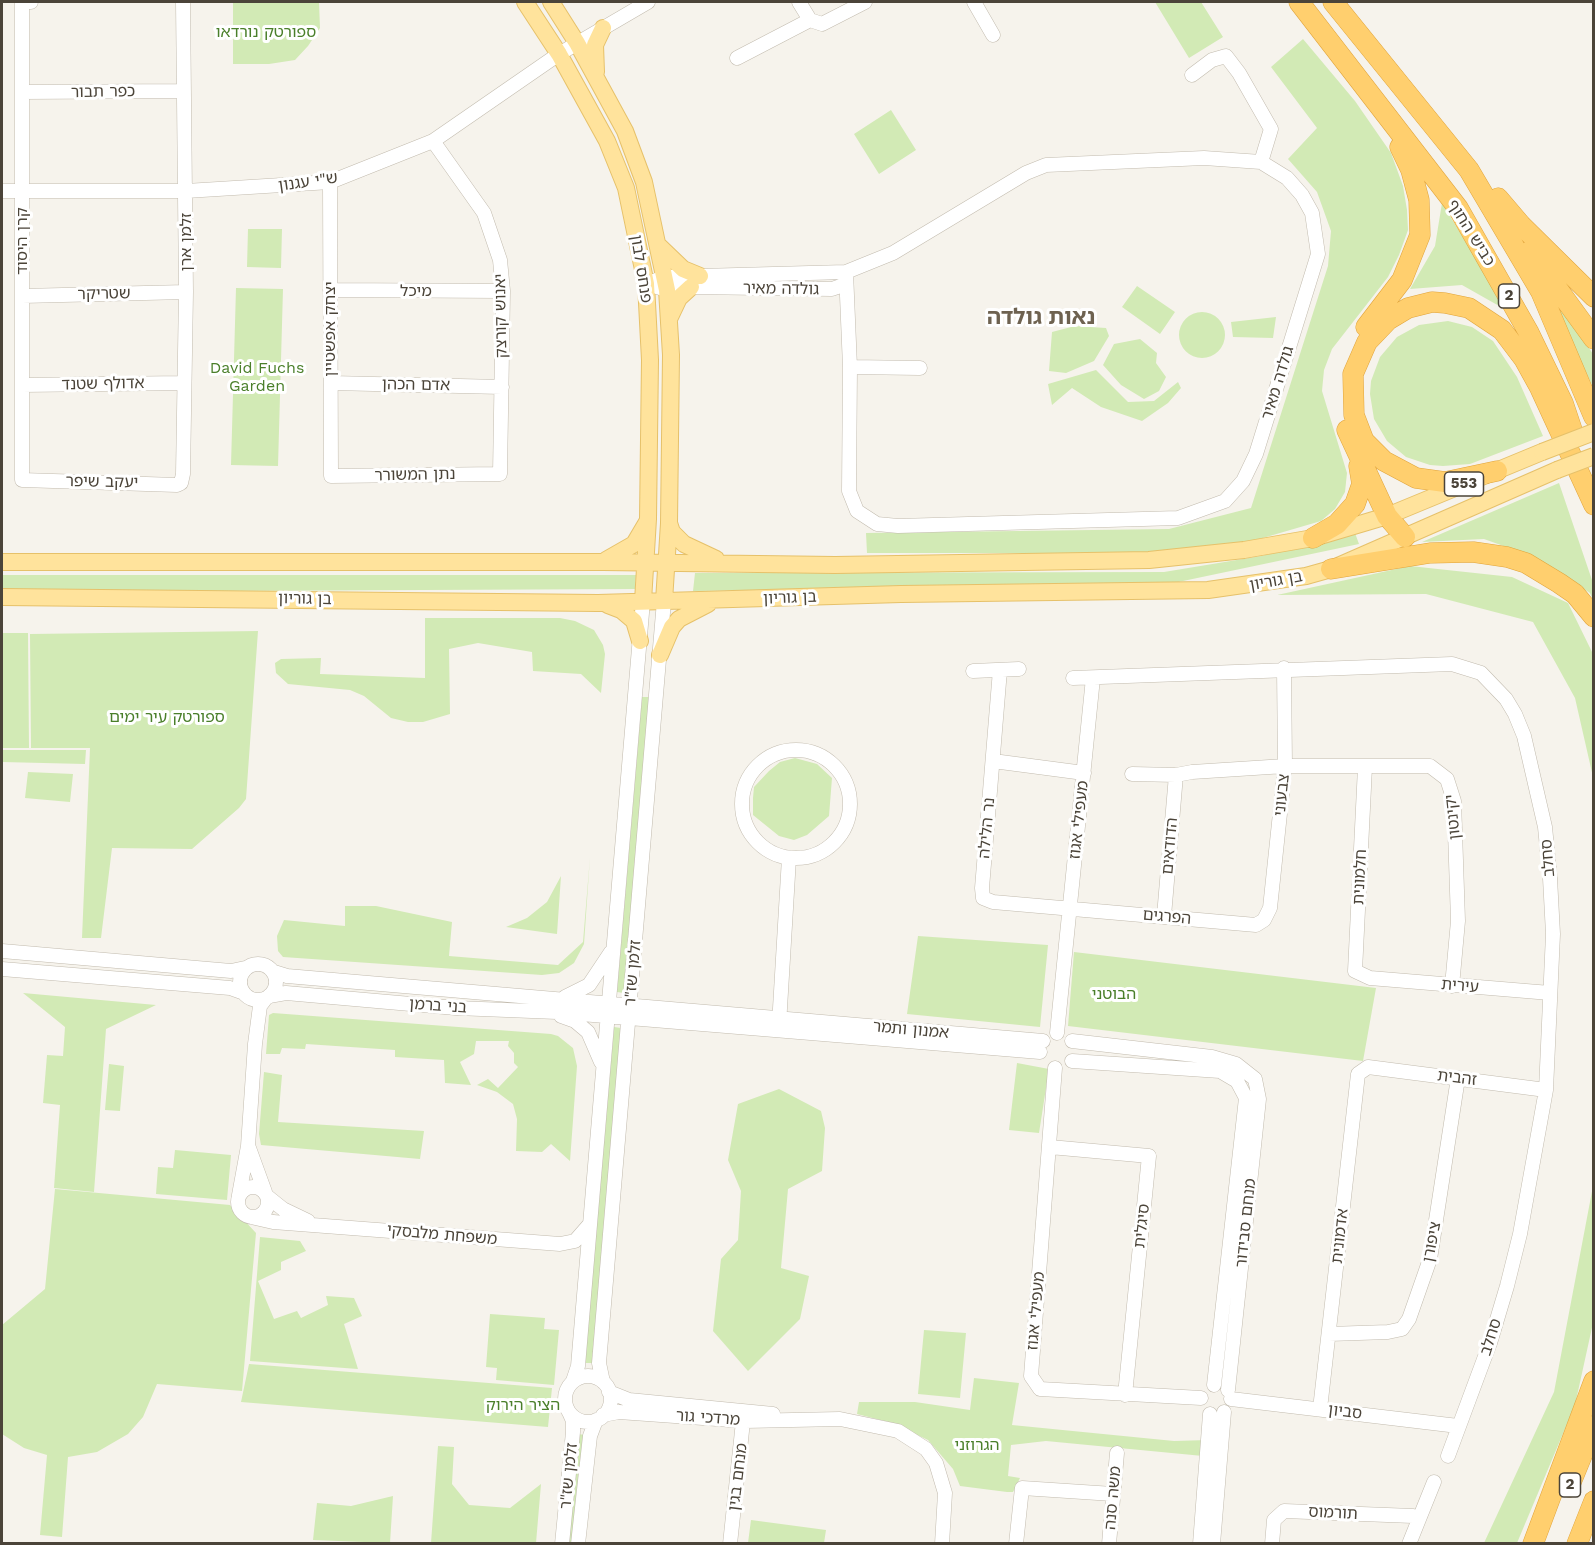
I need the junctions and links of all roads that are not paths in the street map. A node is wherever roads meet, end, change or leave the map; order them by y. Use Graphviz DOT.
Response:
graph roads {
  1 [pos="22,2"];
  2 [pos="31,2"];
  3 [pos="183,2"];
  4 [pos="525,2"];
  5 [pos="551,2"];
  6 [pos="648,2"];
  7 [pos="799,2"];
  8 [pos="865,2"];
  9 [pos="974,2"];
  10 [pos="1299,2"];
  11 [pos="1333,2"];
  12 [pos="810,20"];
  13 [pos="603,28"];
  14 [pos="993,35"];
  15 [pos="578,43"];
  16 [pos="559,54"];
  17 [pos="737,58"];
  18 [pos="1192,75"];
  19 [pos="601,87"];
  20 [pos="184,91"];
  21 [pos="22,92"];
  22 [pos="1414,100"];
  23 [pos="1388,120"];
  24 [pos="433,141"];
  25 [pos="1262,162"];
  26 [pos="1469,170"];
  27 [pos="330,182"];
  28 [pos="2,191"];
  29 [pos="22,191"];
  30 [pos="186,191"];
  31 [pos="657,243"];
  32 [pos="831,274"];
  33 [pos="846,278"];
  34 [pos="696,281"];
  35 [pos="730,282"];
  36 [pos="666,283"];
  37 [pos="646,284"];
  38 [pos="330,290"];
  39 [pos="832,290"];
  40 [pos="503,291"];
  41 [pos="186,292"];
  42 [pos="22,296"];
  43 [pos="1593,297"];
  44 [pos="670,318"];
  45 [pos="846,325"];
  46 [pos="1593,339"];
  47 [pos="850,367"];
  48 [pos="921,368"];
  49 [pos="184,382"];
  50 [pos="331,384"];
  51 [pos="22,386"];
  52 [pos="502,387"];
  53 [pos="1593,417"];
  54 [pos="1593,432"];
  55 [pos="1356,452"];
  56 [pos="1593,456"];
  57 [pos="1497,471"];
  58 [pos="500,474"];
  59 [pos="331,476"];
  60 [pos="22,480"];
  61 [pos="181,483"];
  62 [pos="1593,493"];
  63 [pos="1593,505"];
  64 [pos="1387,516"];
  65 [pos="648,519"];
  66 [pos="669,523"];
  67 [pos="1405,537"];
  68 [pos="1313,538"];
  69 [pos="2,562"];
  70 [pos="603,562"];
  71 [pos="647,563"];
  72 [pos="668,564"];
  73 [pos="735,564"];
  74 [pos="1331,569"];
  75 [pos="2,597"];
  76 [pos="643,601"];
  77 [pos="664,601"];
  78 [pos="714,601"];
  79 [pos="598,603"];
  80 [pos="1593,617"];
  81 [pos="640,641"];
  82 [pos="660,655"];
  83 [pos="1284,668"];
  84 [pos="1020,669"];
  85 [pos="1000,670"];
  86 [pos="973,671"];
  87 [pos="1073,678"];
  88 [pos="1093,678"];
  89 [pos="993,761"];
  90 [pos="1285,766"];
  91 [pos="1365,767"];
  92 [pos="1084,772"];
  93 [pos="1132,774"];
  94 [pos="1176,776"];
  95 [pos="789,858"];
  96 [pos="1070,909"];
  97 [pos="1164,916"];
  98 [pos="1264,920"];
  99 [pos="614,947"];
  100 [pos="2,951"];
  101 [pos="245,968"];
  102 [pos="2,969"];
  103 [pos="274,972"];
  104 [pos="633,973"];
  105 [pos="1370,978"];
  106 [pos="1452,986"];
  107 [pos="1550,993"];
  108 [pos="245,995"];
  109 [pos="267,997"];
  110 [pos="560,999"];
  111 [pos="526,1010"];
  112 [pos="608,1010"];
  113 [pos="629,1012"];
  114 [pos="659,1014"];
  115 [pos="779,1024"];
  116 [pos="1057,1033"];
  117 [pos="1072,1041"];
  118 [pos="255,1044"];
  119 [pos="1041,1047"];
  120 [pos="626,1049"];
  121 [pos="1072,1061"];
  122 [pos="603,1067"];
  123 [pos="1368,1067"];
  124 [pos="1055,1068"];
  125 [pos="1233,1069"];
  126 [pos="1458,1078"];
  127 [pos="1546,1090"];
  128 [pos="248,1146"];
  129 [pos="1050,1147"];
  130 [pos="266,1194"];
  131 [pos="239,1195"];
  132 [pos="251,1217"];
  133 [pos="590,1224"];
  134 [pos="325,1225"];
  135 [pos="560,1244"];
  136 [pos="586,1268"];
  137 [pos="1329,1334"];
  138 [pos="573,1381"];
  139 [pos="1593,1381"];
  140 [pos="1214,1385"];
  141 [pos="606,1387"];
  142 [pos="1125,1395"];
  143 [pos="1229,1395"];
  144 [pos="1201,1398"];
  145 [pos="1320,1409"];
  146 [pos="568,1410"];
  147 [pos="1217,1413"];
  148 [pos="745,1416"];
  149 [pos="600,1418"];
  150 [pos="1458,1426"];
  151 [pos="1593,1426"];
  152 [pos="1118,1453"];
  153 [pos="1448,1456"];
  154 [pos="1434,1482"];
  155 [pos="1113,1494"];
  156 [pos="1593,1501"];
  157 [pos="1593,1511"];
  158 [pos="1418,1521"];
  159 [pos="562,1544"];
  160 [pos="579,1544"];
  161 [pos="730,1544"];
  162 [pos="942,1544"];
  163 [pos="1016,1544"];
  164 [pos="1109,1544"];
  165 [pos="1200,1544"];
  166 [pos="1213,1544"];
  167 [pos="1272,1544"];
  168 [pos="1410,1544"];
  169 [pos="1533,1544"];
  170 [pos="1546,1544"];
  171 [pos="1577,1544"];
  172 [pos="1584,1544"];
  1 -- 2 [label="street"];
  1 -- 21 [label="street, קרן היסוד"];
  3 -- 20 [label="street, זלמן ארן"];
  4 -- 16 [label="main road, פנחס לבון"];
  5 -- 15 [label="main road, פנחס לבון"];
  6 -- 13 [label="street, ש\"י עגנון"];
  7 -- 12 [label="street"];
  8 -- 12 [label="street"];
  9 -- 14 [label="street"];
  10 -- 23 [label="highway, כביש החוף / 2"];
  11 -- 22 [label="highway, כביש החוף / 2"];
  12 -- 17 [label="street"];
  13 -- 15 [label="street, ש\"י עגנון"];
  13 -- 19 [label="main road"];
  15 -- 16 [label="street, ש\"י עגנון"];
  15 -- 19 [label="main road, פנחס לבון"];
  16 -- 24 [label="street, ש\"י עגנון"];
  16 -- 37 [label="main road, פנחס לבון"];
  18 -- 25 [label="street"];
  19 -- 31 [label="main road, פנחס לבון"];
  20 -- 21 [label="street, כפר תבור"];
  20 -- 30 [label="street, זלמן ארן"];
  21 -- 29 [label="street, קרן היסוד"];
  22 -- 26 [label="highway, כביש החוף / 2"];
  22 -- 43 [label="highway"];
  23 -- 55 [label="highway"];
  23 -- 62 [label="highway, כביש החוף / 2"];
  24 -- 27 [label="street, ש\"י עגנון"];
  24 -- 40 [label="street, יאנוש קורצק"];
  25 -- 33 [label="street, גולדה מאיר"];
  25 -- 47 [label="street, גולדה מאיר"];
  26 -- 46 [label="highway"];
  26 -- 53 [label="highway, כביש החוף / 2"];
  27 -- 30 [label="street, ש\"י עגנון"];
  27 -- 38 [label="street, יצחק אפשטיין"];
  28 -- 29 [label="street, ש\"י עגנון"];
  29 -- 30 [label="street, ש\"י עגנון"];
  29 -- 42 [label="street, קרן היסוד"];
  30 -- 41 [label="street, זלמן ארן"];
  31 -- 34 [label="main road"];
  31 -- 36 [label="main road, פנחס לבון"];
  32 -- 33 [label="street, גולדה מאיר"];
  32 -- 35 [label="street, גולדה מאיר"];
  32 -- 39 [label="street, גולדה מאיר"];
  33 -- 39 [label="street, גולדה מאיר"];
  33 -- 45 [label="street, גולדה מאיר"];
  34 -- 35 [label="street, גולדה מאיר"];
  34 -- 36 [label="street, גולדה מאיר"];
  34 -- 44 [label="main road"];
  35 -- 39 [label="street, גולדה מאיר"];
  36 -- 37 [label="street, גולדה מאיר"];
  36 -- 44 [label="main road, פנחס לבון"];
  37 -- 65 [label="main road, פנחס לבון"];
  38 -- 40 [label="street, מיכל"];
  38 -- 50 [label="street, יצחק אפשטיין"];
  39 -- 45 [label="street, גולדה מאיר"];
  40 -- 52 [label="street, יאנוש קורצק"];
  41 -- 42 [label="street, שטריקר"];
  41 -- 49 [label="street, זלמן ארן"];
  42 -- 51 [label="street, קרן היסוד"];
  44 -- 66 [label="main road, פנחס לבון"];
  45 -- 47 [label="street, גולדה מאיר"];
  47 -- 48 [label="street"];
  49 -- 51 [label="street, אדולף שטנד"];
  49 -- 61 [label="street, זלמן ארן"];
  50 -- 52 [label="street, אדם הכהן"];
  50 -- 59 [label="street, יצחק אפשטיין"];
  51 -- 60 [label="street, קרן היסוד"];
  52 -- 58 [label="street, יאנוש קורצק"];
  54 -- 57 [label="main road, 553, bridge"];
  55 -- 64 [label="highway"];
  55 -- 68 [label="highway"];
  56 -- 67 [label="main road, בן גוריון / 553, bridge"];
  57 -- 63 [label="highway"];
  57 -- 64 [label="main road, 553"];
  58 -- 59 [label="street, נתן המשורר"];
  60 -- 61 [label="street, יעקב שיפר"];
  64 -- 67 [label="highway"];
  64 -- 68 [label="main road, בן גוריון"];
  65 -- 70 [label="main road"];
  65 -- 71 [label="main road, פנחס לבון"];
  66 -- 72 [label="main road, פנחס לבון"];
  66 -- 73 [label="main road"];
  67 -- 74 [label="main road, בן גוריון"];
  68 -- 73 [label="main road, בן גוריון"];
  69 -- 70 [label="main road, בן גוריון"];
  70 -- 71 [label="main road, בן גוריון"];
  71 -- 72 [label="main road, בן גוריון"];
  71 -- 76 [label="main road, זלמן שז\"ר"];
  72 -- 73 [label="main road, בן גוריון"];
  72 -- 77 [label="main road, זלמן שז\"ר"];
  74 -- 78 [label="main road, בן גוריון"];
  74 -- 80 [label="highway"];
  75 -- 79 [label="main road, בן גוריון"];
  76 -- 77 [label="main road, בן גוריון"];
  76 -- 79 [label="main road, בן גוריון"];
  76 -- 81 [label="street, זלמן שז\"ר"];
  77 -- 78 [label="main road, בן גוריון"];
  77 -- 82 [label="street, זלמן שז\"ר"];
  78 -- 82 [label="main road"];
  79 -- 81 [label="main road"];
  81 -- 99 [label="street, זלמן שז\"ר"];
  82 -- 104 [label="street, זלמן שז\"ר"];
  83 -- 88 [label="street, סחלב"];
  83 -- 90 [label="street, צבעוני"];
  83 -- 107 [label="street, סחלב"];
  84 -- 85 [label="street"];
  85 -- 86 [label="street"];
  85 -- 89 [label="street, נר הלילה"];
  87 -- 88 [label="street, סחלב"];
  88 -- 92 [label="street, מעפילי אגוז"];
  89 -- 92 [label="street"];
  89 -- 96 [label="street, נר הלילה"];
  90 -- 91 [label="street, יקינטון"];
  90 -- 94 [label="street"];
  90 -- 98 [label="street, צבעוני"];
  91 -- 105 [label="street, חלמונית"];
  91 -- 106 [label="street, יקינטון"];
  92 -- 96 [label="street, מעפילי אגוז"];
  93 -- 94 [label="street"];
  94 -- 97 [label="street, הדודאים"];
  95 -- 95 [label="street"];
  95 -- 115 [label="street"];
  96 -- 97 [label="street, הפרגים"];
  96 -- 116 [label="street, מעפילי אגוז"];
  97 -- 98 [label="street, הפרגים"];
  99 -- 110 [label="street"];
  99 -- 112 [label="street, זלמן שז\"ר"];
  100 -- 101 [label="street"];
  101 -- 103 [label="street"];
  101 -- 108 [label="street"];
  102 -- 108 [label="street"];
  103 -- 109 [label="street"];
  103 -- 110 [label="street, בני ברמן"];
  104 -- 113 [label="street, זלמן שז\"ר"];
  104 -- 114 [label="street"];
  105 -- 106 [label="street, עירית"];
  106 -- 107 [label="street, עירית"];
  107 -- 127 [label="street, סחלב"];
  108 -- 109 [label="street"];
  108 -- 118 [label="street"];
  109 -- 111 [label="street, בני ברמן"];
  109 -- 118 [label="street"];
  110 -- 112 [label="street, בני ברמן"];
  111 -- 112 [label="street, בני ברמן"];
  111 -- 122 [label="street"];
  112 -- 113 [label="street, אמנון ותמר"];
  112 -- 122 [label="street, זלמן שז\"ר"];
  113 -- 114 [label="street, אמנון ותמר"];
  113 -- 120 [label="street, זלמן שז\"ר"];
  114 -- 115 [label="street, אמנון ותמר"];
  114 -- 120 [label="street"];
  115 -- 119 [label="street, אמנון ותמר"];
  115 -- 119 [label="street, אמנון ותמר"];
  116 -- 117 [label="street"];
  116 -- 119 [label="street"];
  117 -- 121 [label="street"];
  117 -- 125 [label="street"];
  118 -- 128 [label="street"];
  119 -- 124 [label="street"];
  120 -- 141 [label="street, זלמן שז\"ר"];
  121 -- 124 [label="street"];
  121 -- 125 [label="street"];
  122 -- 133 [label="street, זלמן שז\"ר"];
  123 -- 126 [label="street, זהבית"];
  123 -- 137 [label="street, אדמונית"];
  124 -- 129 [label="street, מעפילי אגוז"];
  125 -- 140 [label="street, מנחם סבידור"];
  125 -- 143 [label="street, מנחם סבידור"];
  126 -- 127 [label="street, זהבית"];
  126 -- 137 [label="street, ציפורן"];
  127 -- 150 [label="street, סחלב"];
  128 -- 130 [label="street"];
  128 -- 131 [label="street"];
  129 -- 142 [label="street, מעפילי אגוז"];
  129 -- 142 [label="street, סיגלית"];
  130 -- 131 [label="street"];
  130 -- 132 [label="street"];
  130 -- 134 [label="street, משפחת מלבסקי"];
  131 -- 132 [label="street"];
  132 -- 134 [label="street, משפחת מלבסקי"];
  133 -- 135 [label="street"];
  133 -- 136 [label="street, זלמן שז\"ר"];
  134 -- 135 [label="street, משפחת מלבסקי"];
  135 -- 136 [label="street"];
  136 -- 138 [label="street, זלמן שז\"ר"];
  137 -- 145 [label="street, אדמונית"];
  138 -- 141 [label="street"];
  138 -- 146 [label="street"];
  139 -- 169 [label="highway"];
  140 -- 143 [label="street"];
  140 -- 144 [label="street"];
  141 -- 148 [label="street, מרדכי גור"];
  141 -- 149 [label="street"];
  142 -- 144 [label="street, מעפילי אגוז"];
  143 -- 145 [label="street, סביון"];
  143 -- 147 [label="street"];
  144 -- 147 [label="street"];
  145 -- 150 [label="street, סביון"];
  146 -- 149 [label="street"];
  146 -- 159 [label="street, זלמן שז\"ר"];
  147 -- 165 [label="street"];
  147 -- 166 [label="street"];
  148 -- 149 [label="street, מרדכי גור"];
  148 -- 161 [label="street, מנחם בגין"];
  148 -- 162 [label="street, מרדכי גור"];
  149 -- 160 [label="street, זלמן שז\"ר"];
  150 -- 153 [label="street, סחלב"];
  151 -- 170 [label="highway, 2"];
  152 -- 155 [label="street, משה סנה"];
  154 -- 158 [label="street"];
  155 -- 163 [label="street"];
  155 -- 164 [label="street, משה סנה"];
  156 -- 171 [label="highway, 2"];
  157 -- 172 [label="highway"];
  158 -- 167 [label="street, תורמוס"];
  158 -- 168 [label="street"];
}
